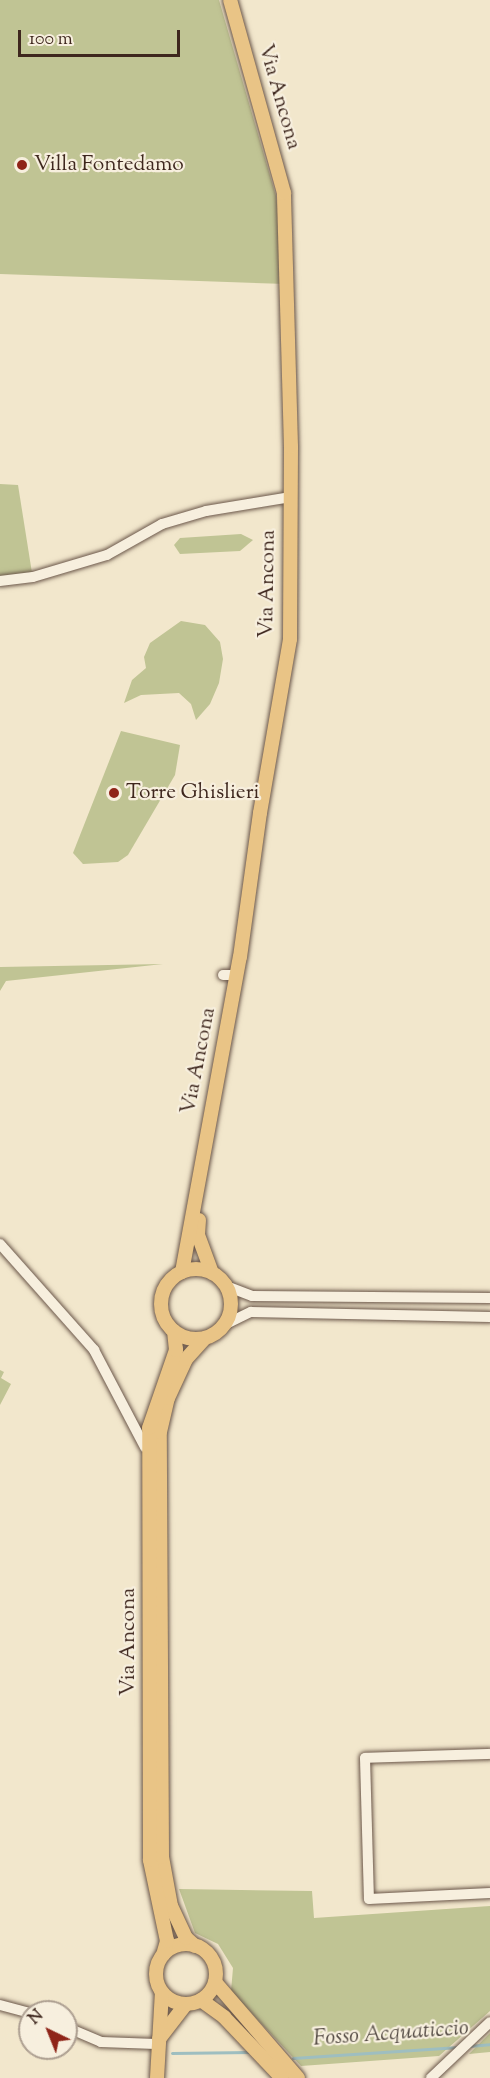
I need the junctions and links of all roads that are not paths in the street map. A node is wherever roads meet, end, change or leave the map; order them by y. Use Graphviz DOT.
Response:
graph roads {
  1 [pos="230,0"];
  2 [pos="291,497"];
  3 [pos="0,581"];
  4 [pos="201,1170"];
  5 [pos="0,1244"];
  6 [pos="182,1272"];
  7 [pos="212,1273"];
  8 [pos="225,1286"];
  9 [pos="490,1298"];
  10 [pos="490,1317"];
  11 [pos="224,1325"];
  12 [pos="174,1331"];
  13 [pos="205,1338"];
  14 [pos="149,1462"];
  15 [pos="490,1754"];
  16 [pos="490,1893"];
  17 [pos="195,1946"];
  18 [pos="163,1955"];
  19 [pos="214,1982"];
  20 [pos="162,1992"];
  21 [pos="201,2000"];
  22 [pos="186,2004"];
  23 [pos="0,2005"];
  24 [pos="18,2010"];
  25 [pos="490,2022"];
  26 [pos="78,2032"];
  27 [pos="156,2044"];
  28 [pos="157,2078"];
  29 [pos="282,2078"];
  30 [pos="298,2078"];
  31 [pos="431,2078"];
  1 -- 2 [label="main road, Via Ancona"];
  2 -- 3 [label="street"];
  2 -- 4 [label="main road, Via Ancona"];
  4 -- 6 [label="main road, Via Ancona"];
  4 -- 7 [label="main road, Via Ancona"];
  5 -- 14 [label="street"];
  6 -- 7 [label="main road"];
  6 -- 12 [label="main road, Via Ancona"];
  7 -- 8 [label="main road, Via Ancona"];
  8 -- 9 [label="street"];
  8 -- 11 [label="main road"];
  10 -- 11 [label="street"];
  11 -- 13 [label="main road, Via Ancona"];
  12 -- 13 [label="main road"];
  12 -- 14 [label="main road, Via Ancona"];
  13 -- 17 [label="main road, Via Ancona"];
  14 -- 18 [label="main road, Via Ancona"];
  15 -- 16 [label="street"];
  17 -- 18 [label="main road"];
  17 -- 19 [label="main road"];
  18 -- 20 [label="main road"];
  19 -- 21 [label="main road"];
  19 -- 30 [label="main road"];
  20 -- 22 [label="main road"];
  20 -- 27 [label="main road"];
  21 -- 22 [label="main road"];
  21 -- 29 [label="main road"];
  22 -- 27 [label="main road"];
  23 -- 24 [label="street"];
  25 -- 31 [label="street"];
  26 -- 27 [label="street"];
  27 -- 28 [label="main road"];
}
